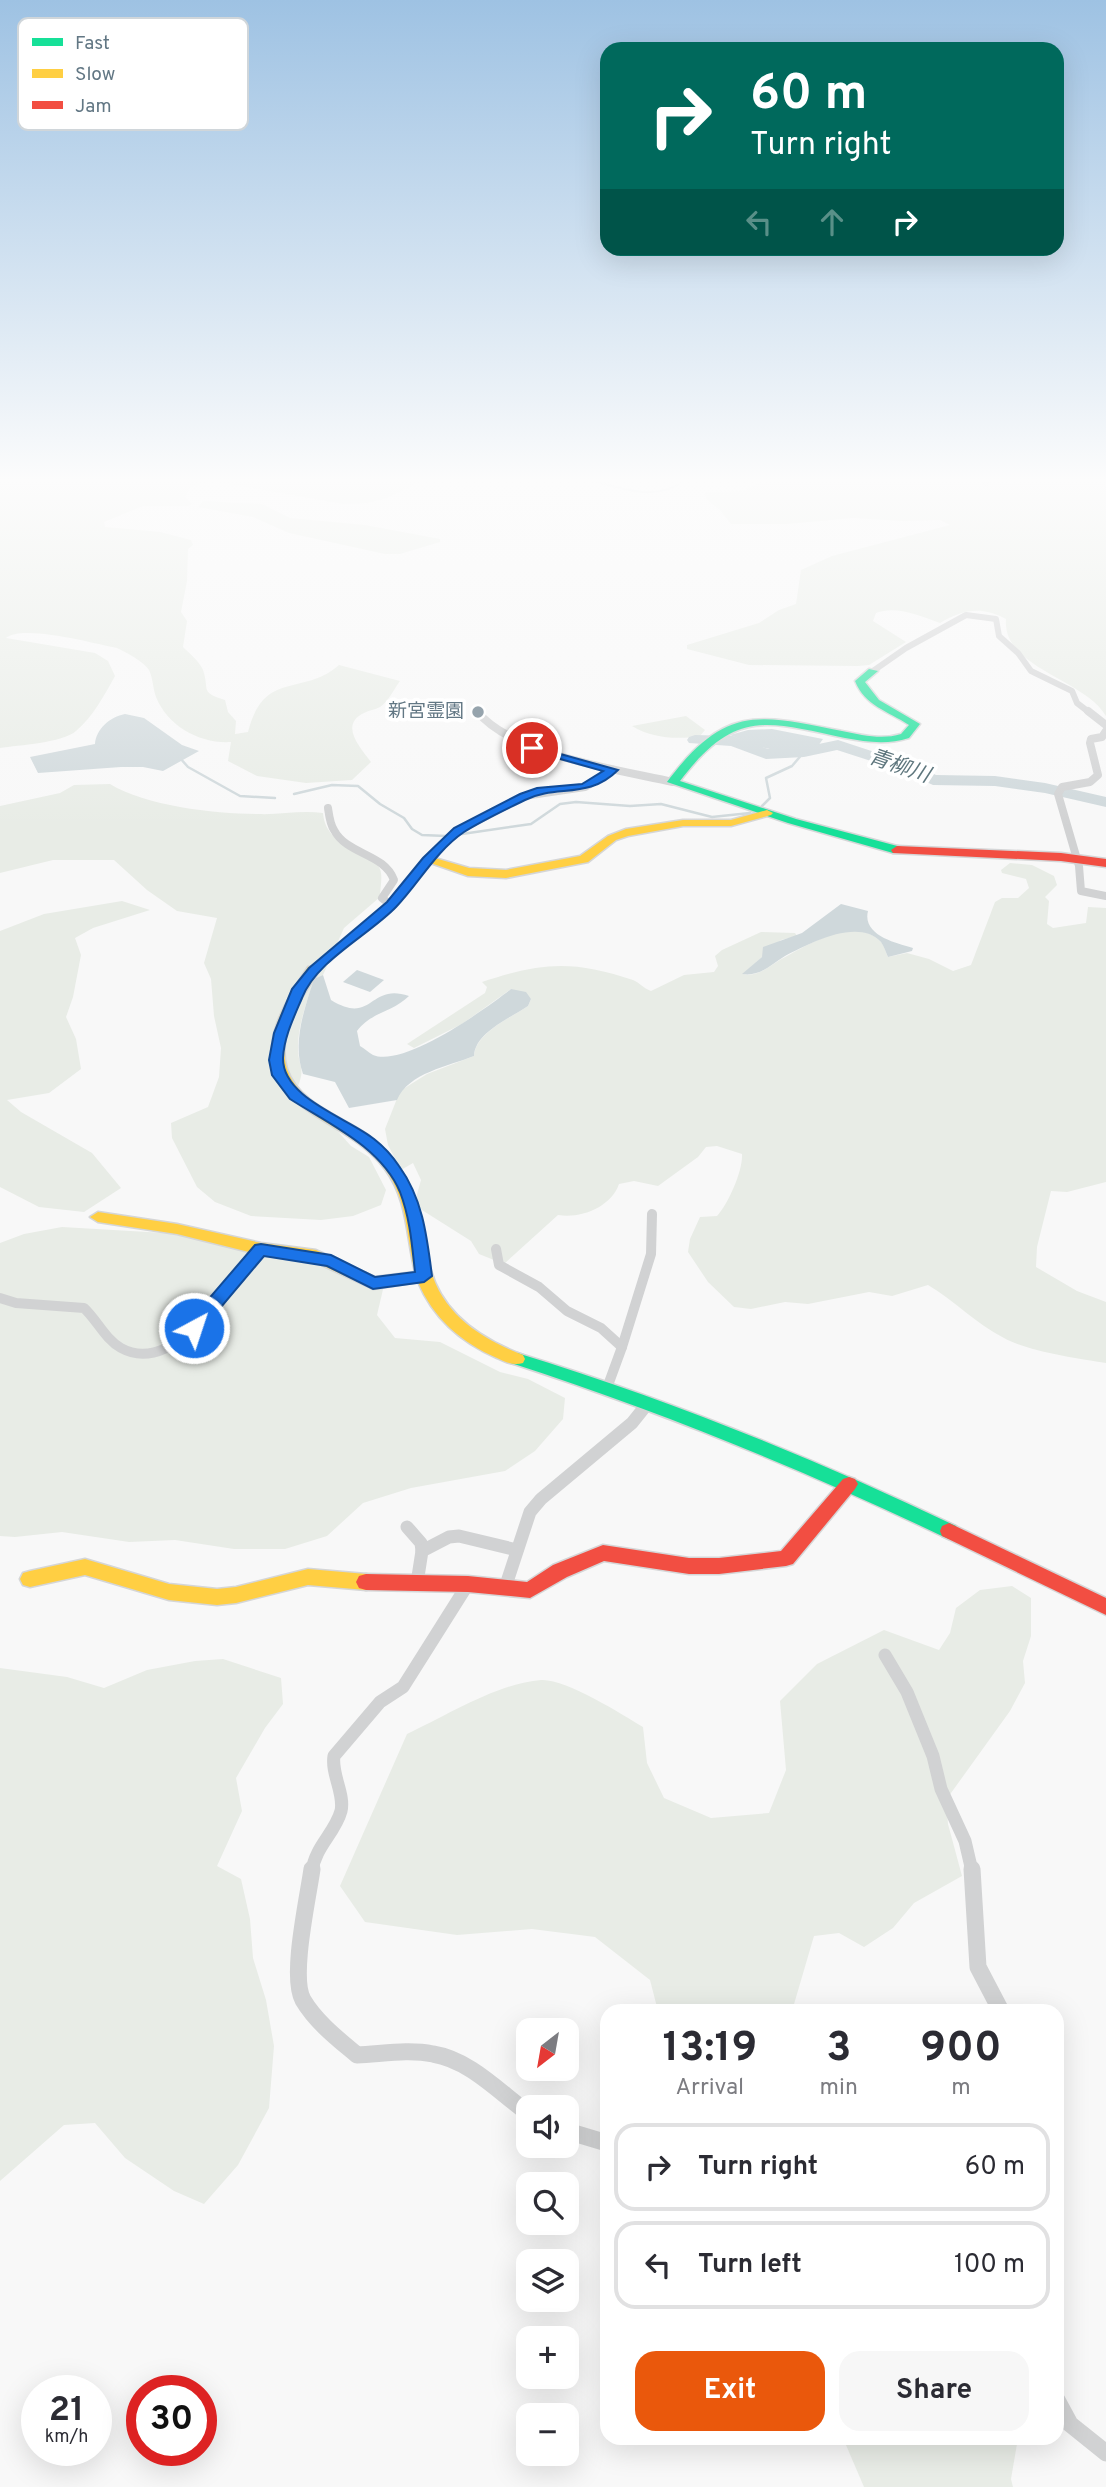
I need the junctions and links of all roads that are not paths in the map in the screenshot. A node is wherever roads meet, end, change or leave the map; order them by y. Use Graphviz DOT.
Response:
graph roads {
  1 [pos="873,671"];
  2 [pos="477,711"];
  3 [pos="1106,725"];
  4 [pos="1106,731"];
  5 [pos="613,770"];
  6 [pos="673,782"];
  7 [pos="328,808"];
  8 [pos="767,814"];
  9 [pos="1077,859"];
  10 [pos="428,860"];
  11 [pos="1106,863"];
  12 [pos="1106,896"];
  13 [pos="391,905"];
  14 [pos="313,970"];
  15 [pos="652,1214"];
  16 [pos="98,1217"];
  17 [pos="261,1249"];
  18 [pos="496,1249"];
  19 [pos="424,1276"];
  20 [pos="0,1298"];
  21 [pos="622,1347"];
  22 [pos="607,1388"];
  23 [pos="648,1403"];
  24 [pos="849,1484"];
  25 [pos="407,1527"];
  26 [pos="517,1550"];
  27 [pos="422,1551"];
  28 [pos="30,1579"];
  29 [pos="417,1583"];
  30 [pos="468,1584"];
  31 [pos="505,1588"];
  32 [pos="1106,1607"];
  33 [pos="886,1655"];
  34 [pos="996,2004"];
  35 [pos="516,2104"];
  36 [pos="579,2135"];
  37 [pos="600,2141"];
  38 [pos="1064,2413"];
  39 [pos="1106,2453"];
  1 -- 3 [label="street"];
  1 -- 6 [label="street"];
  2 -- 5 [label="street"];
  4 -- 9 [label="street"];
  5 -- 6 [label="street"];
  5 -- 10 [label="street"];
  6 -- 8 [label="street"];
  7 -- 13 [label="street"];
  8 -- 9 [label="street"];
  8 -- 10 [label="street"];
  9 -- 11 [label="street"];
  9 -- 12 [label="street"];
  10 -- 13 [label="street"];
  13 -- 14 [label="street"];
  14 -- 19 [label="street"];
  15 -- 21 [label="street"];
  16 -- 17 [label="street"];
  17 -- 19 [label="street"];
  17 -- 20 [label="street"];
  18 -- 21 [label="street"];
  19 -- 22 [label="street"];
  21 -- 22 [label="street"];
  22 -- 23 [label="street"];
  23 -- 24 [label="street"];
  23 -- 26 [label="street"];
  24 -- 31 [label="street"];
  24 -- 32 [label="street"];
  25 -- 27 [label="street"];
  26 -- 27 [label="street"];
  26 -- 31 [label="street"];
  27 -- 29 [label="street"];
  28 -- 29 [label="street"];
  29 -- 30 [label="street"];
  30 -- 31 [label="street"];
  30 -- 35 [label="street"];
  33 -- 34 [label="street"];
  36 -- 37 [label="street"];
  38 -- 39 [label="street"];
}
